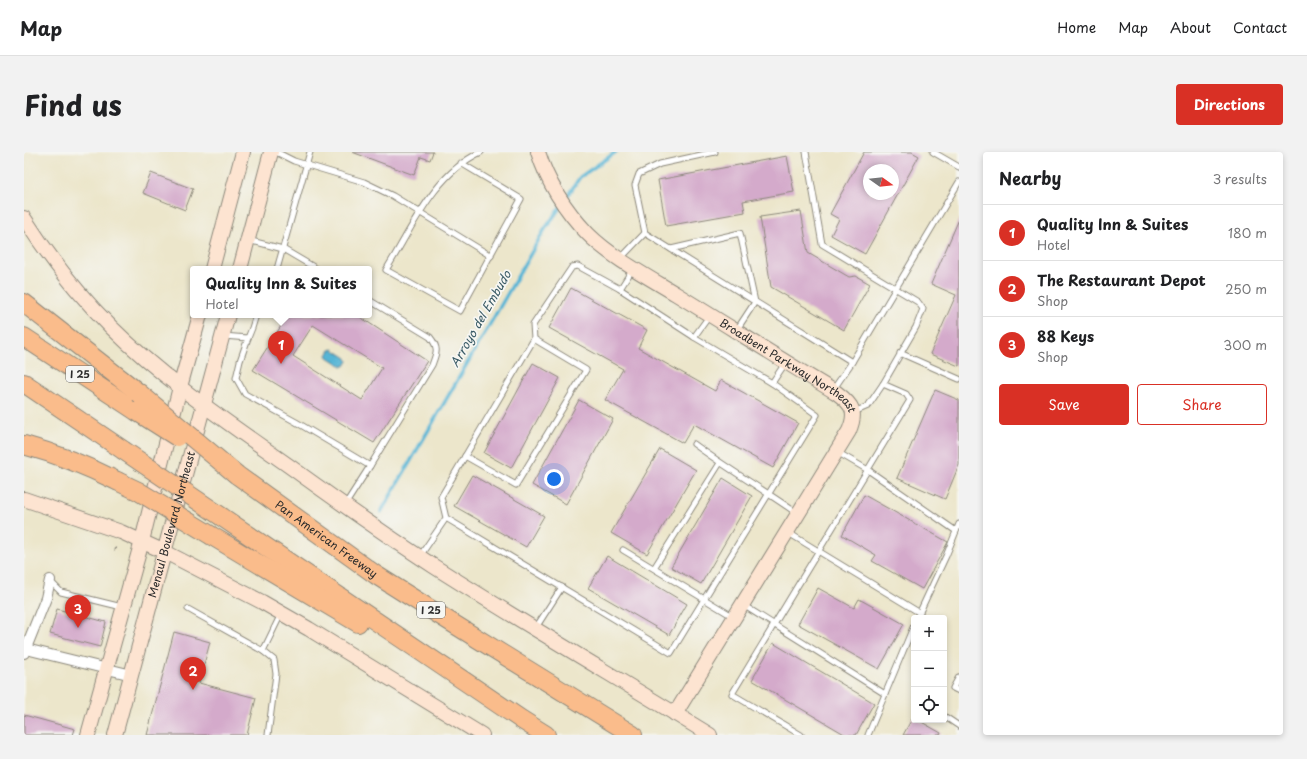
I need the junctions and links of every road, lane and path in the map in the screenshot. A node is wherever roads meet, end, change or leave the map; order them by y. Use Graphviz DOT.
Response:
graph roads {
  1 [pos="243,152"];
  2 [pos="271,152"];
  3 [pos="276,152"];
  4 [pos="310,152"];
  5 [pos="481,152"];
  6 [pos="538,152"];
  7 [pos="715,152"];
  8 [pos="806,152"];
  9 [pos="933,152"];
  10 [pos="461,163"];
  11 [pos="307,166"];
  12 [pos="959,167"];
  13 [pos="959,182"];
  14 [pos="420,213"];
  15 [pos="24,218"];
  16 [pos="645,233"];
  17 [pos="248,240"];
  18 [pos="283,249"];
  19 [pos="671,249"];
  20 [pos="491,256"];
  21 [pos="621,259"];
  22 [pos="213,266"];
  23 [pos="241,266"];
  24 [pos="278,266"];
  25 [pos="312,266"];
  26 [pos="634,268"];
  27 [pos="895,288"];
  28 [pos="620,289"];
  29 [pos="372,302"];
  30 [pos="755,302"];
  31 [pos="24,303"];
  32 [pos="710,315"];
  33 [pos="199,318"];
  34 [pos="227,318"];
  35 [pos="255,318"];
  36 [pos="736,331"];
  37 [pos="223,336"];
  38 [pos="24,337"];
  39 [pos="694,337"];
  40 [pos="248,338"];
  41 [pos="534,339"];
  42 [pos="900,353"];
  43 [pos="786,362"];
  44 [pos="852,362"];
  45 [pos="959,379"];
  46 [pos="24,383"];
  47 [pos="772,383"];
  48 [pos="883,384"];
  49 [pos="180,387"];
  50 [pos="833,391"];
  51 [pos="204,406"];
  52 [pos="853,412"];
  53 [pos="694,444"];
  54 [pos="24,447"];
  55 [pos="836,452"];
  56 [pos="465,456"];
  57 [pos="720,463"];
  58 [pos="370,466"];
  59 [pos="868,470"];
  60 [pos="237,475"];
  61 [pos="768,493"];
  62 [pos="24,499"];
  63 [pos="345,506"];
  64 [pos="798,514"];
  65 [pos="446,518"];
  66 [pos="959,524"];
  67 [pos="956,531"];
  68 [pos="787,532"];
  69 [pos="142,541"];
  70 [pos="118,546"];
  71 [pos="114,550"];
  72 [pos="623,550"];
  73 [pos="818,550"];
  74 [pos="165,552"];
  75 [pos="419,556"];
  76 [pos="654,568"];
  77 [pos="50,580"];
  78 [pos="562,588"];
  79 [pos="704,599"];
  80 [pos="742,605"];
  81 [pos="123,607"];
  82 [pos="188,609"];
  83 [pos="281,613"];
  84 [pos="918,615"];
  85 [pos="735,617"];
  86 [pos="774,624"];
  87 [pos="535,629"];
  88 [pos="911,632"];
  89 [pos="25,650"];
  90 [pos="263,651"];
  91 [pos="106,668"];
  92 [pos="132,676"];
  93 [pos="959,677"];
  94 [pos="959,692"];
  95 [pos="885,694"];
  96 [pos="675,714"];
  97 [pos="947,718"];
  98 [pos="522,720"];
  99 [pos="959,726"];
  100 [pos="88,735"];
  101 [pos="115,735"];
  102 [pos="268,735"];
  103 [pos="482,735"];
  104 [pos="546,735"];
  105 [pos="633,735"];
  106 [pos="710,735"];
  107 [pos="801,735"];
  108 [pos="868,735"];
  1 -- 22 [label="main road"];
  2 -- 17 [label="main road"];
  3 -- 11 [label="lane"];
  4 -- 11 [label="lane"];
  5 -- 10 [label="lane"];
  6 -- 21 [label="main road, Broadbent Parkway Northeast"];
  7 -- 16 [label="lane"];
  8 -- 27 [label="lane"];
  9 -- 12 [label="lane"];
  10 -- 14 [label="lane"];
  10 -- 20 [label="lane"];
  11 -- 14 [label="lane"];
  11 -- 18 [label="lane"];
  13 -- 27 [label="lane"];
  14 -- 20 [label="lane"];
  14 -- 20 [label="lane"];
  15 -- 49 [label="main road"];
  16 -- 19 [label="lane"];
  16 -- 21 [label="lane"];
  17 -- 18 [label="lane"];
  17 -- 23 [label="main road"];
  18 -- 24 [label="lane"];
  18 -- 25 [label="lane"];
  19 -- 30 [label="lane"];
  19 -- 30 [label="lane"];
  21 -- 26 [label="main road, Broadbent Parkway Northeast"];
  26 -- 28 [label="lane"];
  26 -- 32 [label="main road, Broadbent Parkway Northeast"];
  27 -- 42 [label="lane"];
  27 -- 44 [label="lane"];
  28 -- 39 [label="lane"];
  28 -- 41 [label="lane"];
  29 -- 58 [label="lane"];
  30 -- 36 [label="lane"];
  30 -- 44 [label="lane"];
  31 -- 60 [label="highway, bridge"];
  32 -- 36 [label="main road, Broadbent Parkway Northeast"];
  32 -- 39 [label="lane"];
  33 -- 49 [label="main road"];
  34 -- 37 [label="main road, Menaul Boulevard Northeast"];
  35 -- 40 [label="lane"];
  36 -- 43 [label="main road, Broadbent Parkway Northeast"];
  37 -- 40 [label="lane"];
  37 -- 51 [label="main road, Menaul Boulevard Northeast"];
  38 -- 60 [label="highway, Pan American Freeway / I 25, bridge"];
  39 -- 47 [label="lane"];
  40 -- 58 [label="lane"];
  41 -- 56 [label="lane"];
  41 -- 56 [label="lane"];
  42 -- 45 [label="lane"];
  42 -- 48 [label="lane"];
  43 -- 47 [label="lane"];
  43 -- 50 [label="main road, Broadbent Parkway Northeast"];
  44 -- 50 [label="lane"];
  46 -- 98 [label="highway, bridge"];
  47 -- 61 [label="lane"];
  48 -- 52 [label="lane"];
  48 -- 59 [label="lane"];
  49 -- 51 [label="main road"];
  49 -- 69 [label="main road"];
  50 -- 52 [label="main road, Broadbent Parkway Northeast"];
  51 -- 63 [label="main road"];
  51 -- 74 [label="main road, Menaul Boulevard Northeast"];
  52 -- 55 [label="main road, Broadbent Parkway Northeast"];
  53 -- 57 [label="lane"];
  54 -- 98 [label="highway, bridge"];
  55 -- 59 [label="lane"];
  55 -- 64 [label="main road, Broadbent Parkway Northeast"];
  56 -- 65 [label="lane"];
  57 -- 61 [label="lane"];
  57 -- 76 [label="lane"];
  58 -- 63 [label="lane"];
  59 -- 67 [label="lane"];
  59 -- 73 [label="lane"];
  60 -- 105 [label="highway, Pan American Freeway / I 25"];
  61 -- 64 [label="lane"];
  61 -- 79 [label="lane"];
  62 -- 69 [label="main road"];
  63 -- 75 [label="main road"];
  64 -- 68 [label="main road, Broadbent Parkway Northeast"];
  65 -- 75 [label="lane"];
  65 -- 78 [label="lane"];
  66 -- 67 [label="lane"];
  67 -- 84 [label="lane"];
  68 -- 73 [label="lane"];
  68 -- 80 [label="main road, Broadbent Parkway Northeast"];
  69 -- 74 [label="main road"];
  69 -- 81 [label="main road"];
  70 -- 71 [label="path"];
  72 -- 76 [label="lane"];
  73 -- 84 [label="lane"];
  73 -- 86 [label="lane"];
  74 -- 83 [label="main road"];
  74 -- 92 [label="main road, Menaul Boulevard Northeast"];
  75 -- 87 [label="main road"];
  76 -- 79 [label="lane"];
  77 -- 81 [label="lane"];
  77 -- 89 [label="street"];
  78 -- 79 [label="lane"];
  78 -- 87 [label="lane"];
  79 -- 85 [label="lane"];
  80 -- 85 [label="main road, Broadbent Parkway Northeast"];
  80 -- 86 [label="lane"];
  81 -- 91 [label="main road"];
  82 -- 90 [label="lane"];
  83 -- 90 [label="lane"];
  83 -- 103 [label="main road"];
  85 -- 96 [label="main road, Broadbent Parkway Northeast"];
  86 -- 95 [label="lane"];
  86 -- 107 [label="lane"];
  87 -- 96 [label="main road"];
  88 -- 95 [label="lane"];
  89 -- 91 [label="street"];
  90 -- 102 [label="lane"];
  91 -- 92 [label="street"];
  91 -- 100 [label="main road"];
  92 -- 101 [label="main road, Menaul Boulevard Northeast"];
  93 -- 94 [label="lane"];
  95 -- 108 [label="lane"];
  96 -- 106 [label="main road"];
  97 -- 99 [label="lane"];
  98 -- 104 [label="highway"];
}
